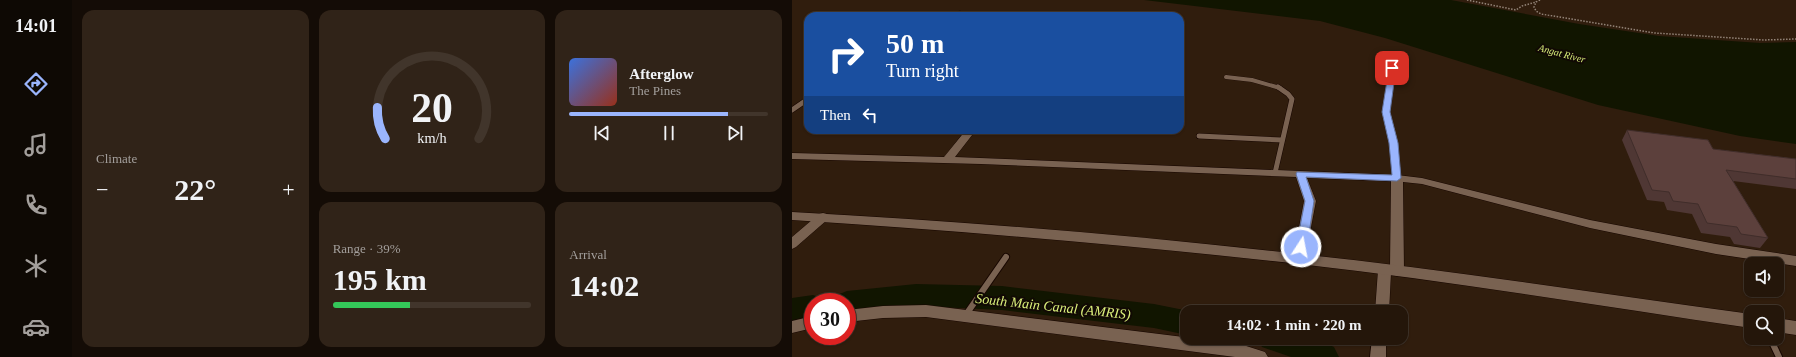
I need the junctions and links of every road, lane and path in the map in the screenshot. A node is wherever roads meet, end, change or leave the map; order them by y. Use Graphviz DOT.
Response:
graph roads {
  1 [pos="1467,0"];
  2 [pos="1540,0"];
  3 [pos="1536,2"];
  4 [pos="1796,39"];
  5 [pos="1392,68"];
  6 [pos="1226,77"];
  7 [pos="804,102"];
  8 [pos="792,110"];
  9 [pos="968,134"];
  10 [pos="1199,136"];
  11 [pos="1282,140"];
  12 [pos="792,156"];
  13 [pos="947,160"];
  14 [pos="1274,173"];
  15 [pos="1300,174"];
  16 [pos="1397,178"];
  17 [pos="792,216"];
  18 [pos="823,217"];
  19 [pos="792,244"];
  20 [pos="1006,257"];
  21 [pos="1299,259"];
  22 [pos="1796,261"];
  23 [pos="1391,270"];
  24 [pos="1384,305"];
  25 [pos="856,315"];
  26 [pos="965,316"];
  27 [pos="1744,320"];
  28 [pos="804,324"];
  29 [pos="1784,326"];
  30 [pos="792,327"];
  31 [pos="1796,328"];
  32 [pos="1379,345"];
  33 [pos="1773,345"];
  34 [pos="1260,357"];
  35 [pos="1378,357"];
  36 [pos="1779,357"];
  1 -- 3 [label="path"];
  2 -- 3 [label="path"];
  3 -- 4 [label="path"];
  5 -- 16 [label="lane"];
  6 -- 11 [label="lane"];
  7 -- 8 [label="lane"];
  9 -- 13 [label="street"];
  10 -- 11 [label="lane"];
  11 -- 14 [label="lane"];
  12 -- 13 [label="street"];
  13 -- 14 [label="street"];
  14 -- 15 [label="street"];
  15 -- 16 [label="street"];
  15 -- 21 [label="street"];
  16 -- 22 [label="street"];
  16 -- 23 [label="street"];
  17 -- 18 [label="street"];
  18 -- 19 [label="street"];
  18 -- 21 [label="street"];
  20 -- 26 [label="lane"];
  21 -- 23 [label="street"];
  23 -- 24 [label="street"];
  23 -- 27 [label="street"];
  25 -- 26 [label="street"];
  26 -- 34 [label="street"];
  28 -- 30 [label="street"];
  29 -- 31 [label="street"];
  32 -- 35 [label="street"];
  33 -- 36 [label="lane"];
}
